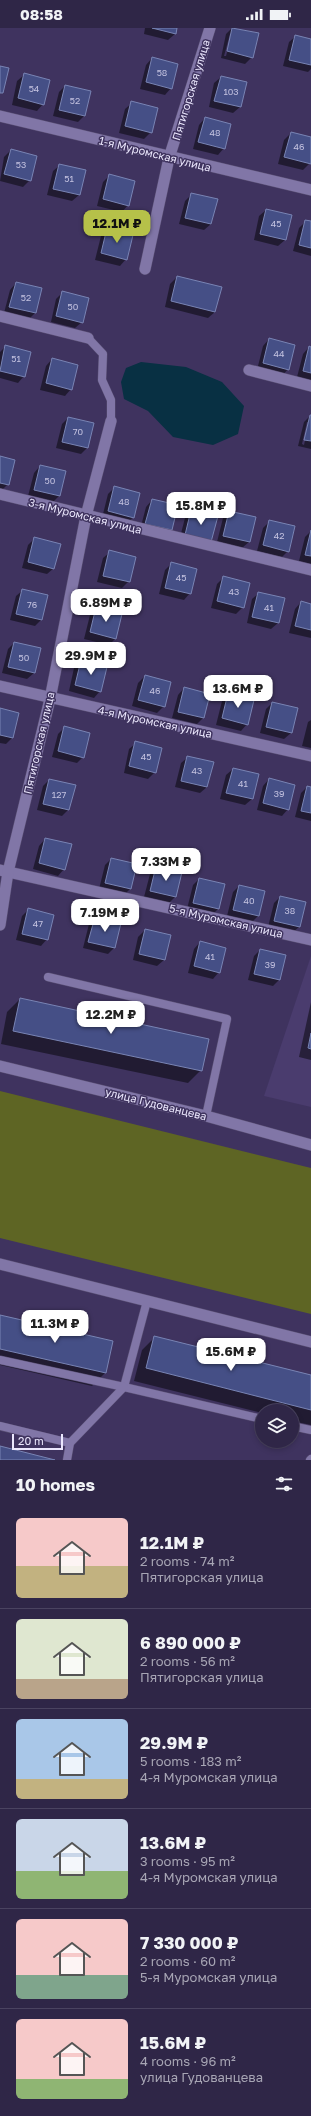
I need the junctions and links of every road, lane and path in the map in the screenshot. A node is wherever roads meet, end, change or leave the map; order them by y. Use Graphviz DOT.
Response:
graph roads {
  1 [pos="210,28"];
  2 [pos="0,116"];
  3 [pos="169,158"];
  4 [pos="311,190"];
  5 [pos="145,269"];
  6 [pos="0,316"];
  7 [pos="88,338"];
  8 [pos="249,370"];
  9 [pos="311,386"];
  10 [pos="111,421"];
  11 [pos="0,494"];
  12 [pos="86,516"];
  13 [pos="311,570"];
  14 [pos="0,686"];
  15 [pos="50,699"];
  16 [pos="311,756"];
  17 [pos="4,871"];
  18 [pos="0,925"];
  19 [pos="311,940"];
  20 [pos="48,977"];
  21 [pos="0,1066"];
  22 [pos="206,1116"];
  23 [pos="311,1145"];
  24 [pos="0,1264"];
  25 [pos="147,1301"];
  26 [pos="311,1342"];
  27 [pos="0,1360"];
  28 [pos="124,1387"];
  29 [pos="255,1417"];
  30 [pos="0,1426"];
  31 [pos="299,1427"];
  32 [pos="311,1430"];
  33 [pos="70,1443"];
  34 [pos="67,1460"];
  1 -- 3 [label="street, Пятигорская улица"];
  2 -- 3 [label="street, 1-я Муромская улица"];
  3 -- 4 [label="street, 1-я Муромская улица"];
  3 -- 5 [label="street, Пятигорская улица"];
  6 -- 7 [label="street"];
  7 -- 10 [label="lane"];
  8 -- 9 [label="street"];
  10 -- 12 [label="street, Пятигорская улица"];
  11 -- 12 [label="street, 3-я Муромская улица"];
  12 -- 13 [label="street, 3-я Муромская улица"];
  12 -- 15 [label="street, Пятигорская улица"];
  14 -- 15 [label="street, 4-я Муромская улица"];
  15 -- 16 [label="street, 4-я Муромская улица"];
  15 -- 17 [label="street, Пятигорская улица"];
  17 -- 18 [label="street, Пятигорская улица"];
  17 -- 19 [label="street, 5-я Муромская улица"];
  20 -- 22 [label="lane"];
  21 -- 22 [label="street, улица Гудованцева"];
  22 -- 23 [label="street, улица Гудованцева"];
  24 -- 25 [label="street"];
  25 -- 26 [label="street"];
  25 -- 28 [label="lane"];
  27 -- 28 [label="lane"];
  28 -- 29 [label="lane"];
  28 -- 33 [label="lane"];
  30 -- 33 [label="lane"];
  31 -- 32 [label="lane"];
  33 -- 34 [label="lane"];
}
